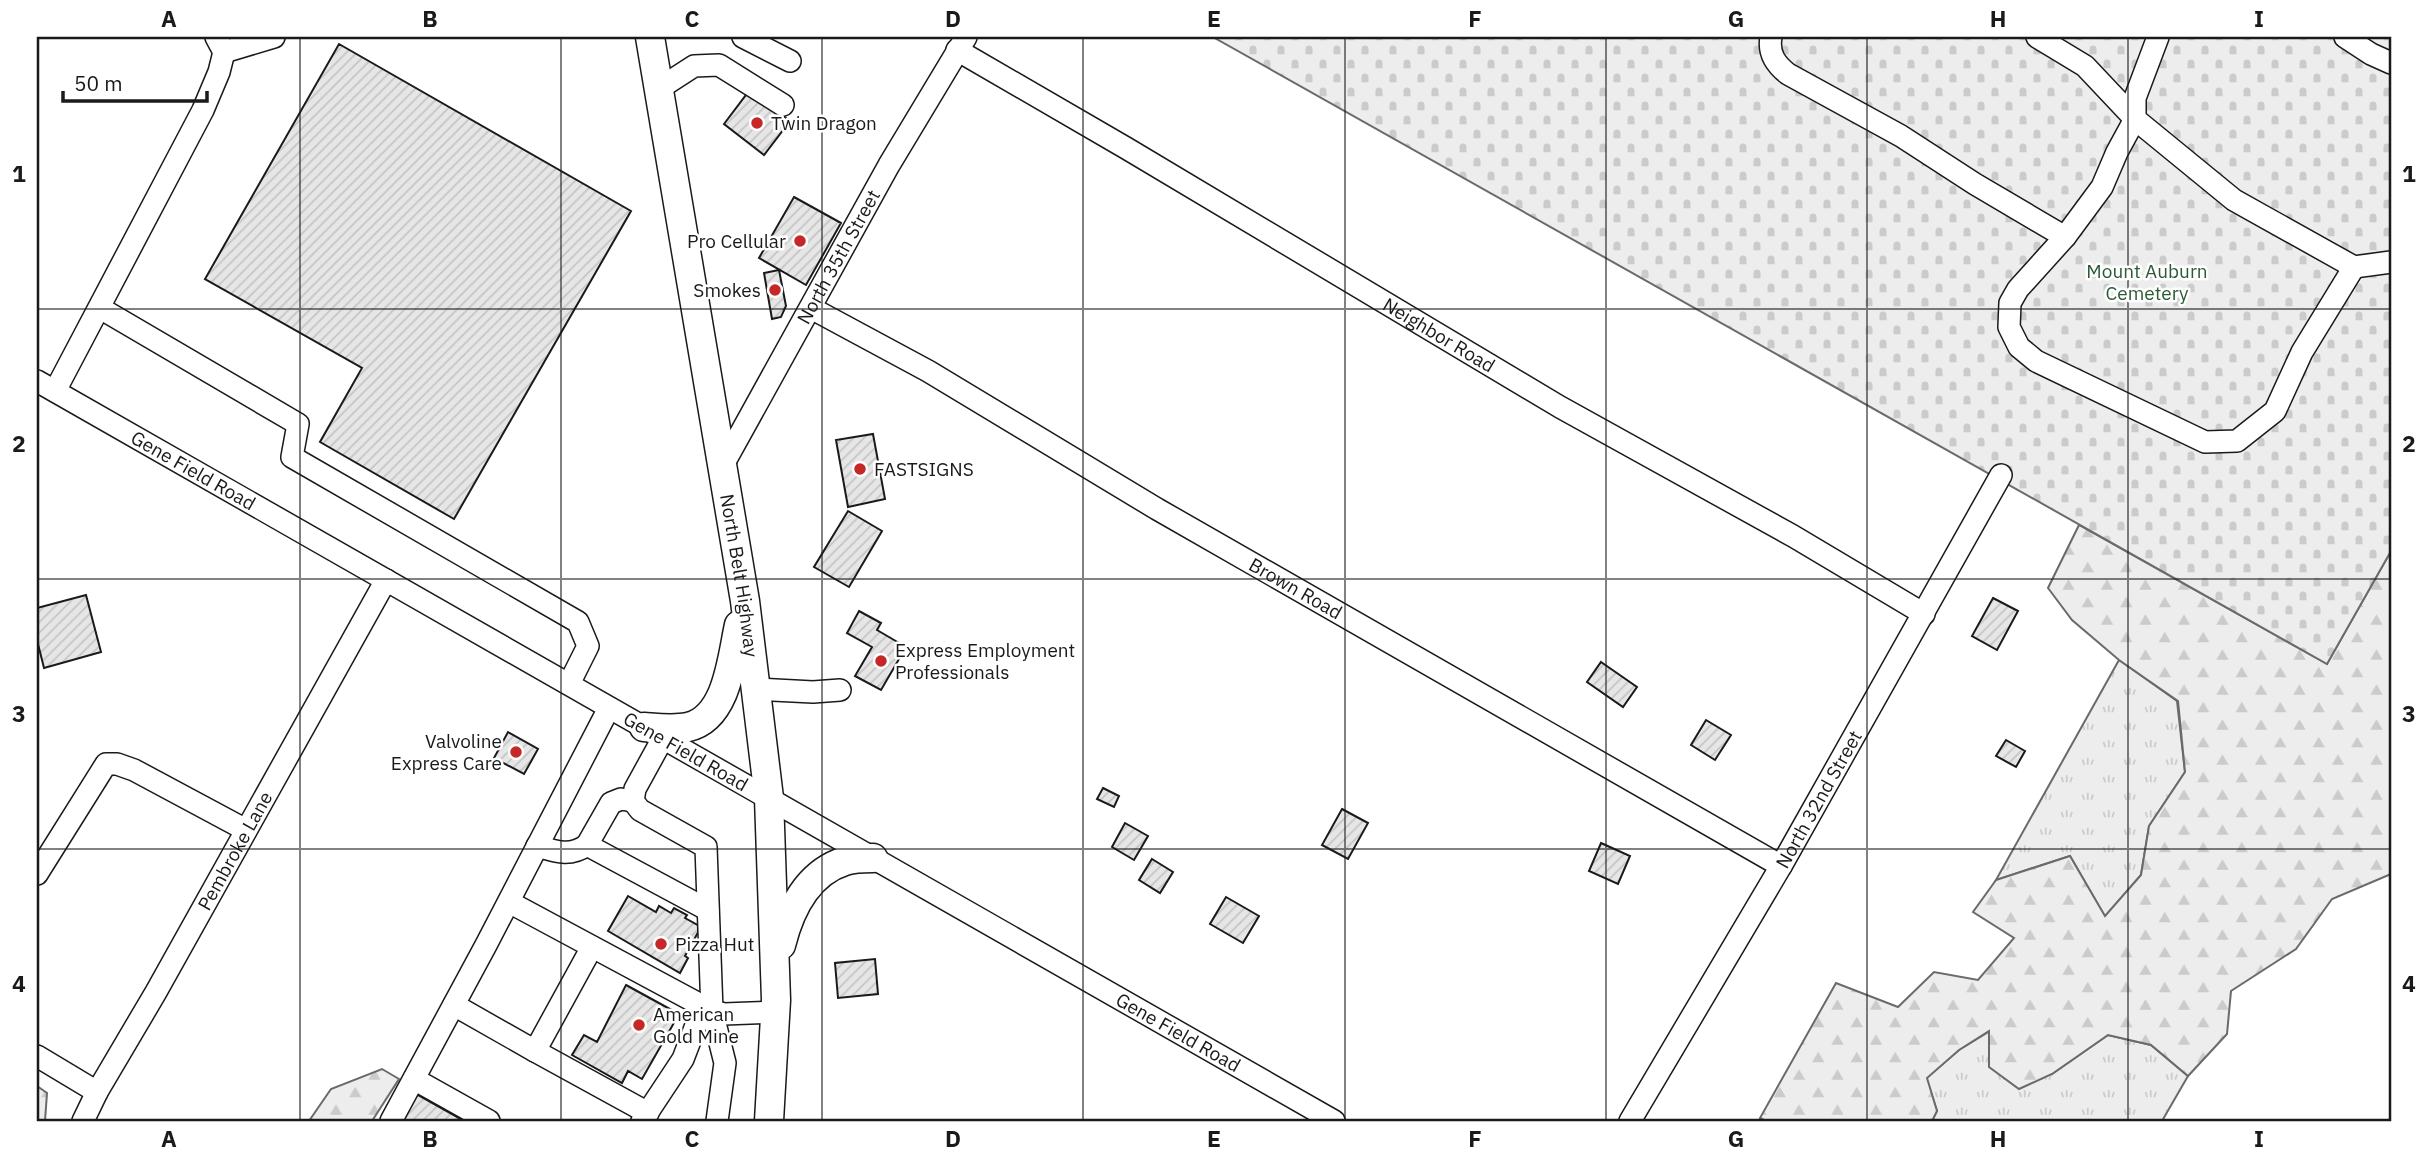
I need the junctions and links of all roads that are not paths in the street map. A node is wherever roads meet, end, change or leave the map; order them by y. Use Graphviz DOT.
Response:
graph roads {
  1 [pos="274,37"];
  2 [pos="650,37"];
  3 [pos="743,37"];
  4 [pos="1771,37"];
  5 [pos="2037,37"];
  6 [pos="2158,37"];
  7 [pos="2345,37"];
  8 [pos="962,43"];
  9 [pos="220,44"];
  10 [pos="790,61"];
  11 [pos="2391,63"];
  12 [pos="660,88"];
  13 [pos="783,105"];
  14 [pos="2135,119"];
  15 [pos="2065,237"];
  16 [pos="2391,262"];
  17 [pos="2354,267"];
  18 [pos="100,308"];
  19 [pos="811,308"];
  20 [pos="46,386"];
  21 [pos="723,465"];
  22 [pos="2001,475"];
  23 [pos="386,580"];
  24 [pos="745,601"];
  25 [pos="1924,614"];
  26 [pos="569,684"];
  27 [pos="755,689"];
  28 [pos="840,690"];
  29 [pos="609,708"];
  30 [pos="653,733"];
  31 [pos="768,798"];
  32 [pos="633,801"];
  33 [pos="246,830"];
  34 [pos="587,845"];
  35 [pos="537,846"];
  36 [pos="873,858"];
  37 [pos="1781,866"];
  38 [pos="37,874"];
  39 [pos="509,901"];
  40 [pos="708,910"];
  41 [pos="592,947"];
  42 [pos="775,968"];
  43 [pos="454,1005"];
  44 [pos="707,1009"];
  45 [pos="775,1012"];
  46 [pos="535,1051"];
  47 [pos="37,1056"];
  48 [pos="414,1079"];
  49 [pos="97,1092"];
  50 [pos="645,1117"];
  51 [pos="83,1121"];
  52 [pos="391,1121"];
  53 [pos="489,1121"];
  54 [pos="717,1121"];
  55 [pos="769,1121"];
  56 [pos="1334,1121"];
  57 [pos="1630,1121"];
  1 -- 9 [label="street"];
  2 -- 12 [label="main road, North Belt Highway"];
  3 -- 10 [label="street"];
  4 -- 15 [label="street"];
  5 -- 14 [label="street"];
  6 -- 14 [label="street"];
  7 -- 11 [label="street"];
  8 -- 19 [label="street, North 35th Street"];
  8 -- 25 [label="street, Neighbor Road"];
  9 -- 18 [label="street"];
  12 -- 13 [label="street"];
  12 -- 21 [label="main road, North Belt Highway"];
  14 -- 15 [label="street"];
  14 -- 17 [label="street"];
  15 -- 17 [label="street"];
  16 -- 17 [label="street"];
  18 -- 20 [label="street"];
  18 -- 26 [label="street"];
  19 -- 21 [label="street, North 35th Street"];
  19 -- 37 [label="street, Brown Road"];
  20 -- 23 [label="street, Gene Field Road"];
  21 -- 24 [label="main road, North Belt Highway"];
  22 -- 25 [label="street, North 32nd Street"];
  23 -- 26 [label="street, Gene Field Road"];
  23 -- 33 [label="street, Pembroke Lane"];
  24 -- 27 [label="main road, North Belt Highway"];
  24 -- 30 [label="main road"];
  25 -- 37 [label="street, North 32nd Street"];
  26 -- 29 [label="street, Gene Field Road"];
  27 -- 28 [label="street"];
  27 -- 31 [label="main road, North Belt Highway"];
  29 -- 30 [label="street, Gene Field Road"];
  29 -- 35 [label="street"];
  30 -- 31 [label="street, Gene Field Road"];
  30 -- 32 [label="street"];
  31 -- 36 [label="street, Gene Field Road"];
  31 -- 42 [label="main road, North Belt Highway"];
  32 -- 34 [label="street"];
  32 -- 40 [label="street"];
  33 -- 38 [label="street"];
  33 -- 49 [label="street, Pembroke Lane"];
  34 -- 35 [label="street"];
  34 -- 40 [label="street"];
  35 -- 39 [label="street"];
  36 -- 42 [label="main road"];
  36 -- 56 [label="street, Gene Field Road"];
  37 -- 57 [label="street, North 32nd Street"];
  39 -- 41 [label="street"];
  39 -- 43 [label="street"];
  40 -- 44 [label="street"];
  41 -- 44 [label="street"];
  41 -- 46 [label="street"];
  42 -- 45 [label="main road, North Belt Highway"];
  43 -- 46 [label="street"];
  43 -- 48 [label="street"];
  44 -- 45 [label="street"];
  44 -- 50 [label="street"];
  44 -- 54 [label="street"];
  45 -- 55 [label="main road, North Belt Highway"];
  46 -- 50 [label="street"];
  47 -- 49 [label="street"];
  48 -- 52 [label="street"];
  48 -- 53 [label="street"];
  49 -- 51 [label="street, Pembroke Lane"];
}
